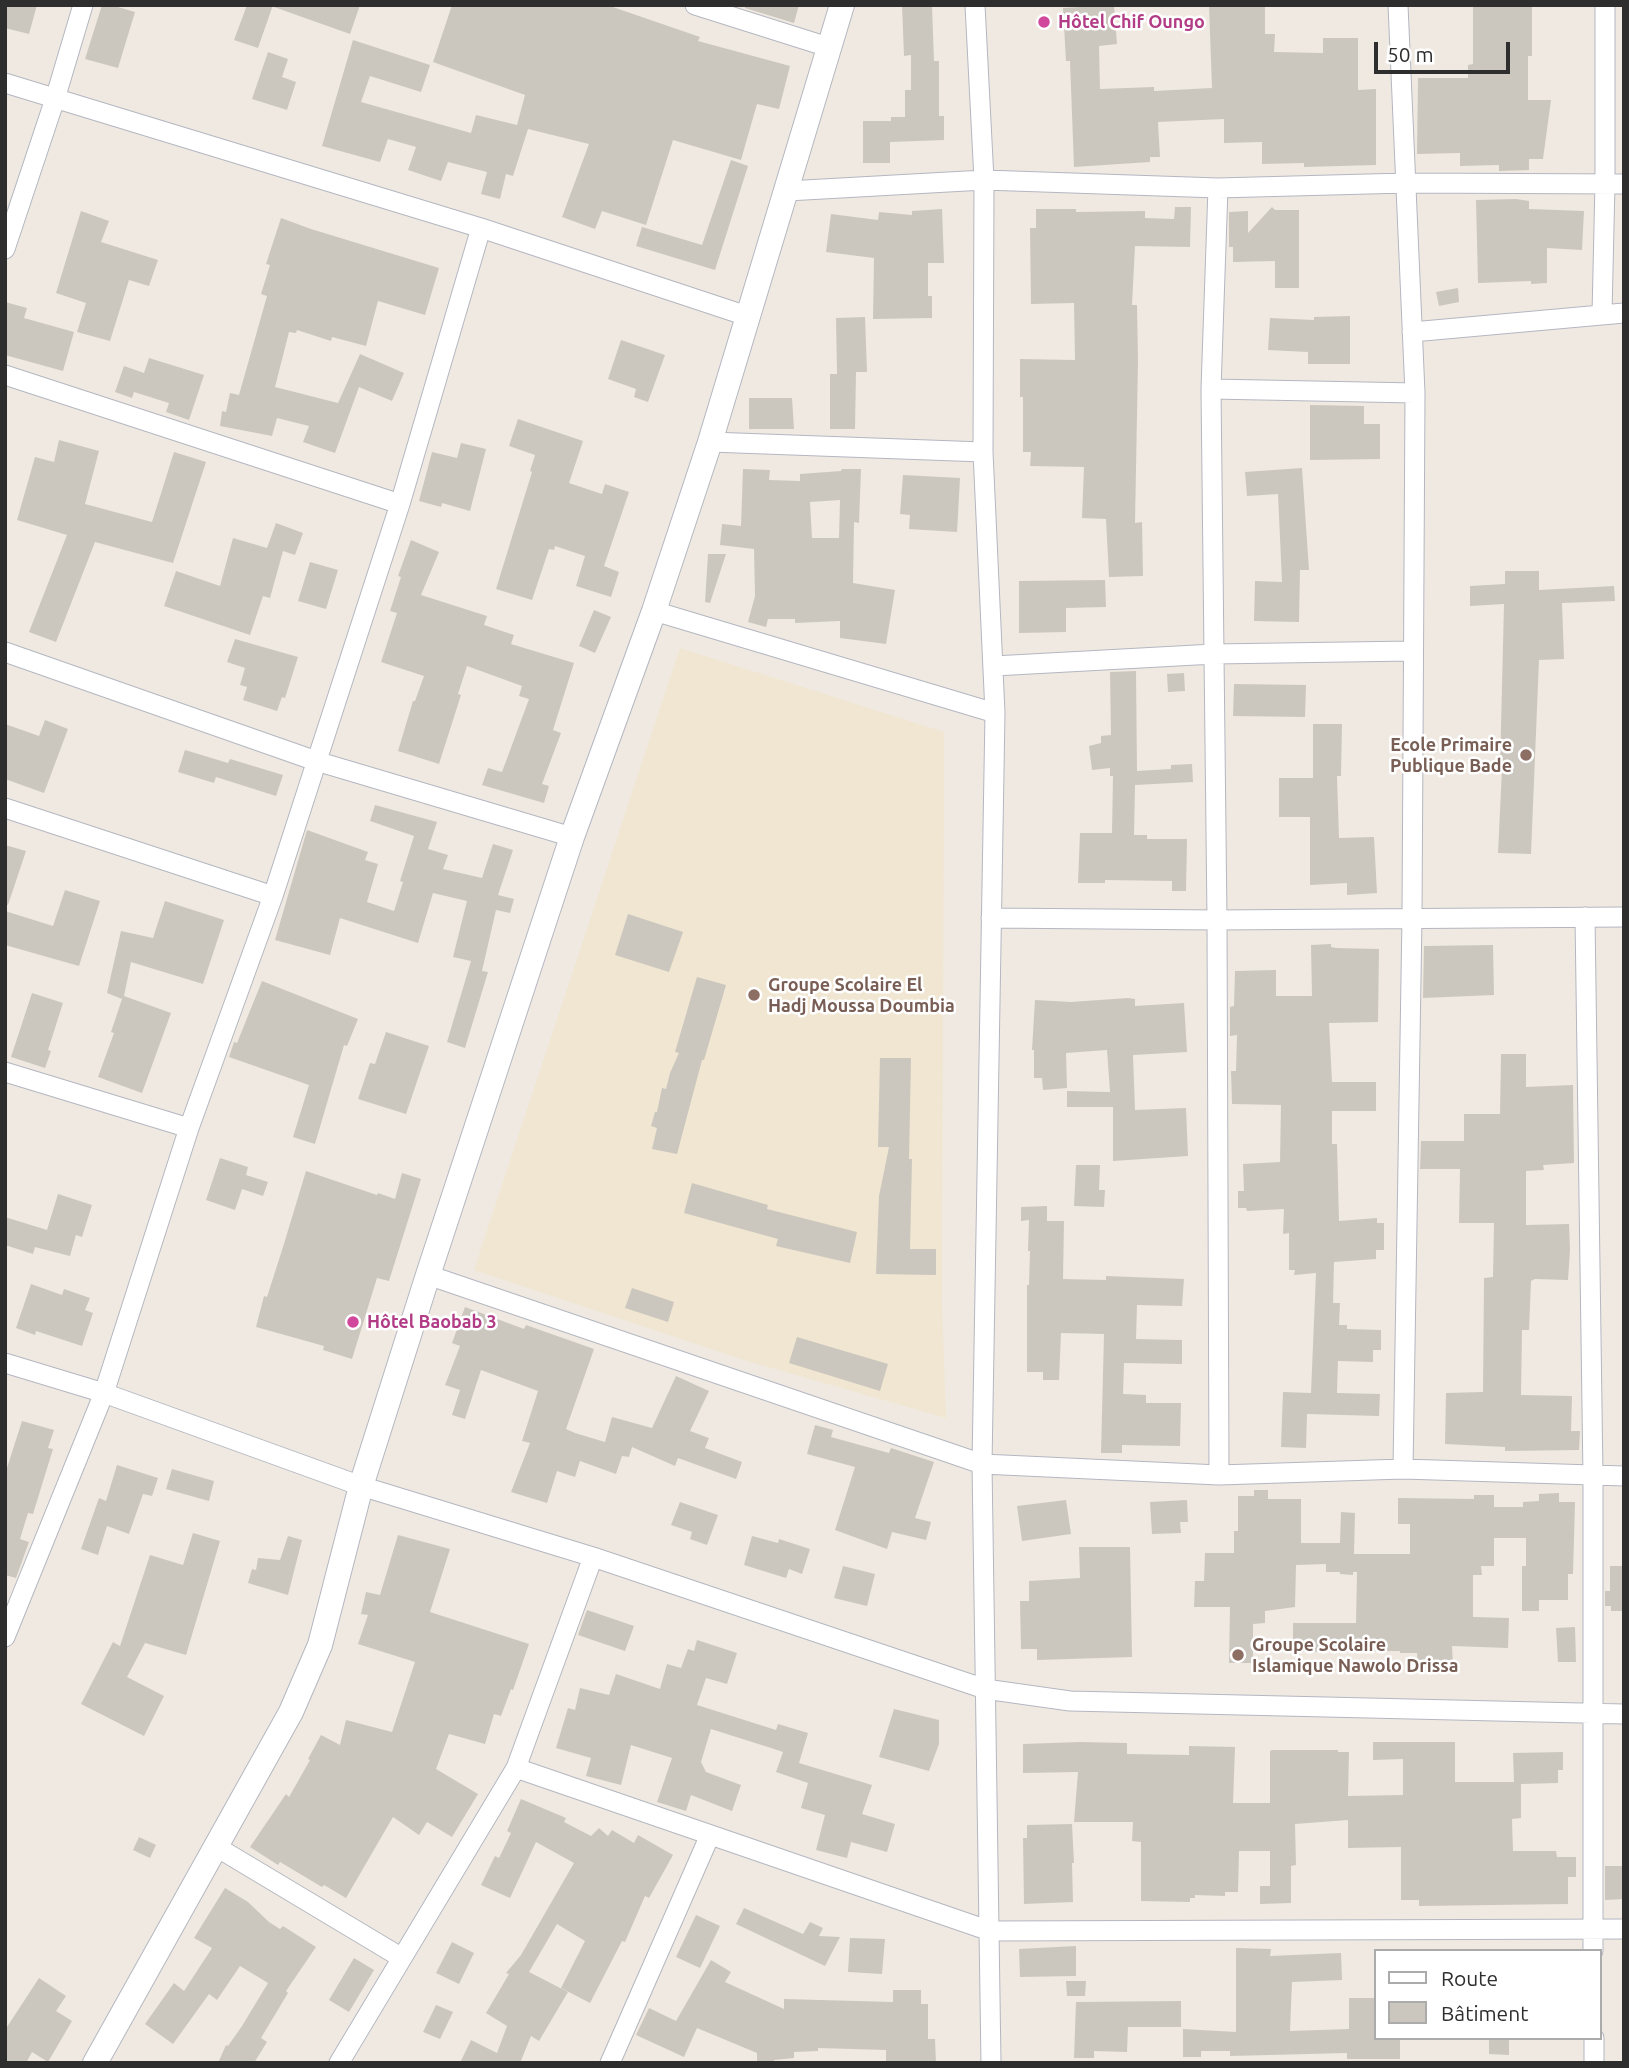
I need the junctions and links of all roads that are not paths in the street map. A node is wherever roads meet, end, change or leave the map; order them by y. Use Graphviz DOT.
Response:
graph roads {
  1 [pos="83,5"];
  2 [pos="695,5"];
  3 [pos="842,5"];
  4 [pos="975,5"];
  5 [pos="1398,5"];
  6 [pos="1605,5"];
  7 [pos="828,47"];
  8 [pos="5,83"];
  9 [pos="55,99"];
  10 [pos="984,180"];
  11 [pos="1406,183"];
  12 [pos="1614,183"];
  13 [pos="1218,188"];
  14 [pos="787,191"];
  15 [pos="481,228"];
  16 [pos="5,249"];
  17 [pos="1624,313"];
  18 [pos="1602,314"];
  19 [pos="747,316"];
  20 [pos="1412,332"];
  21 [pos="5,375"];
  22 [pos="1211,389"];
  23 [pos="1415,393"];
  24 [pos="710,442"];
  25 [pos="983,452"];
  26 [pos="400,504"];
  27 [pos="654,611"];
  28 [pos="1413,651"];
  29 [pos="5,652"];
  30 [pos="1214,654"];
  31 [pos="994,666"];
  32 [pos="995,713"];
  33 [pos="316,761"];
  34 [pos="5,808"];
  35 [pos="572,836"];
  36 [pos="272,896"];
  37 [pos="1585,917"];
  38 [pos="1624,917"];
  39 [pos="991,918"];
  40 [pos="1412,918"];
  41 [pos="1217,920"];
  42 [pos="5,1072"];
  43 [pos="189,1128"];
  44 [pos="428,1275"];
  45 [pos="5,1363"];
  46 [pos="104,1393"];
  47 [pos="982,1464"];
  48 [pos="1403,1469"];
  49 [pos="1219,1475"];
  50 [pos="1593,1476"];
  51 [pos="1624,1476"];
  52 [pos="361,1486"];
  53 [pos="593,1558"];
  54 [pos="5,1637"];
  55 [pos="985,1689"];
  56 [pos="1624,1714"];
  57 [pos="1592,1715"];
  58 [pos="516,1768"];
  59 [pos="710,1835"];
  60 [pos="215,1846"];
  61 [pos="1624,1928"];
  62 [pos="1593,1929"];
  63 [pos="990,1931"];
  64 [pos="1593,1949"];
  65 [pos="401,1958"];
  66 [pos="1594,2040"];
  67 [pos="95,2063"];
  68 [pos="338,2063"];
  69 [pos="610,2063"];
  70 [pos="991,2063"];
  71 [pos="1594,2063"];
  1 -- 9 [label="street"];
  2 -- 7 [label="street"];
  3 -- 7 [label="street"];
  4 -- 10 [label="street"];
  5 -- 11 [label="street"];
  6 -- 12 [label="street"];
  7 -- 14 [label="street"];
  8 -- 9 [label="street"];
  9 -- 15 [label="street"];
  9 -- 16 [label="street"];
  10 -- 13 [label="street"];
  10 -- 14 [label="street"];
  10 -- 25 [label="street"];
  11 -- 12 [label="street"];
  11 -- 13 [label="street"];
  11 -- 20 [label="street"];
  12 -- 18 [label="street"];
  13 -- 22 [label="street"];
  14 -- 19 [label="street"];
  15 -- 19 [label="street"];
  15 -- 26 [label="street"];
  17 -- 18 [label="street"];
  18 -- 20 [label="street"];
  19 -- 24 [label="street"];
  20 -- 23 [label="street"];
  21 -- 26 [label="street"];
  22 -- 23 [label="street"];
  22 -- 30 [label="street"];
  23 -- 28 [label="street"];
  24 -- 25 [label="street"];
  24 -- 27 [label="street"];
  25 -- 31 [label="street"];
  26 -- 33 [label="street"];
  27 -- 32 [label="street"];
  27 -- 35 [label="street"];
  28 -- 30 [label="street"];
  28 -- 40 [label="street"];
  29 -- 33 [label="street"];
  30 -- 31 [label="street"];
  30 -- 41 [label="street"];
  31 -- 32 [label="street"];
  32 -- 39 [label="street"];
  33 -- 35 [label="street"];
  33 -- 36 [label="street"];
  34 -- 36 [label="street"];
  35 -- 44 [label="street"];
  36 -- 43 [label="street"];
  37 -- 38 [label="street"];
  37 -- 40 [label="street"];
  37 -- 50 [label="street"];
  39 -- 41 [label="street"];
  39 -- 47 [label="street"];
  40 -- 41 [label="street"];
  40 -- 48 [label="street"];
  41 -- 49 [label="street"];
  42 -- 43 [label="street"];
  43 -- 46 [label="street"];
  44 -- 47 [label="street"];
  44 -- 52 [label="street"];
  45 -- 46 [label="street"];
  46 -- 52 [label="street"];
  46 -- 54 [label="street"];
  47 -- 49 [label="street"];
  47 -- 55 [label="street"];
  48 -- 49 [label="street"];
  48 -- 50 [label="street"];
  50 -- 51 [label="street"];
  50 -- 57 [label="street"];
  52 -- 53 [label="street"];
  52 -- 60 [label="street"];
  53 -- 55 [label="street"];
  53 -- 58 [label="street"];
  55 -- 57 [label="street"];
  55 -- 63 [label="street"];
  56 -- 57 [label="street"];
  57 -- 62 [label="street"];
  58 -- 59 [label="street"];
  58 -- 65 [label="street"];
  59 -- 63 [label="street"];
  59 -- 69 [label="street"];
  60 -- 65 [label="street"];
  60 -- 67 [label="street"];
  61 -- 62 [label="street"];
  62 -- 63 [label="street"];
  62 -- 64 [label="street"];
  63 -- 70 [label="street"];
  65 -- 68 [label="street"];
  66 -- 71 [label="street"];
}
